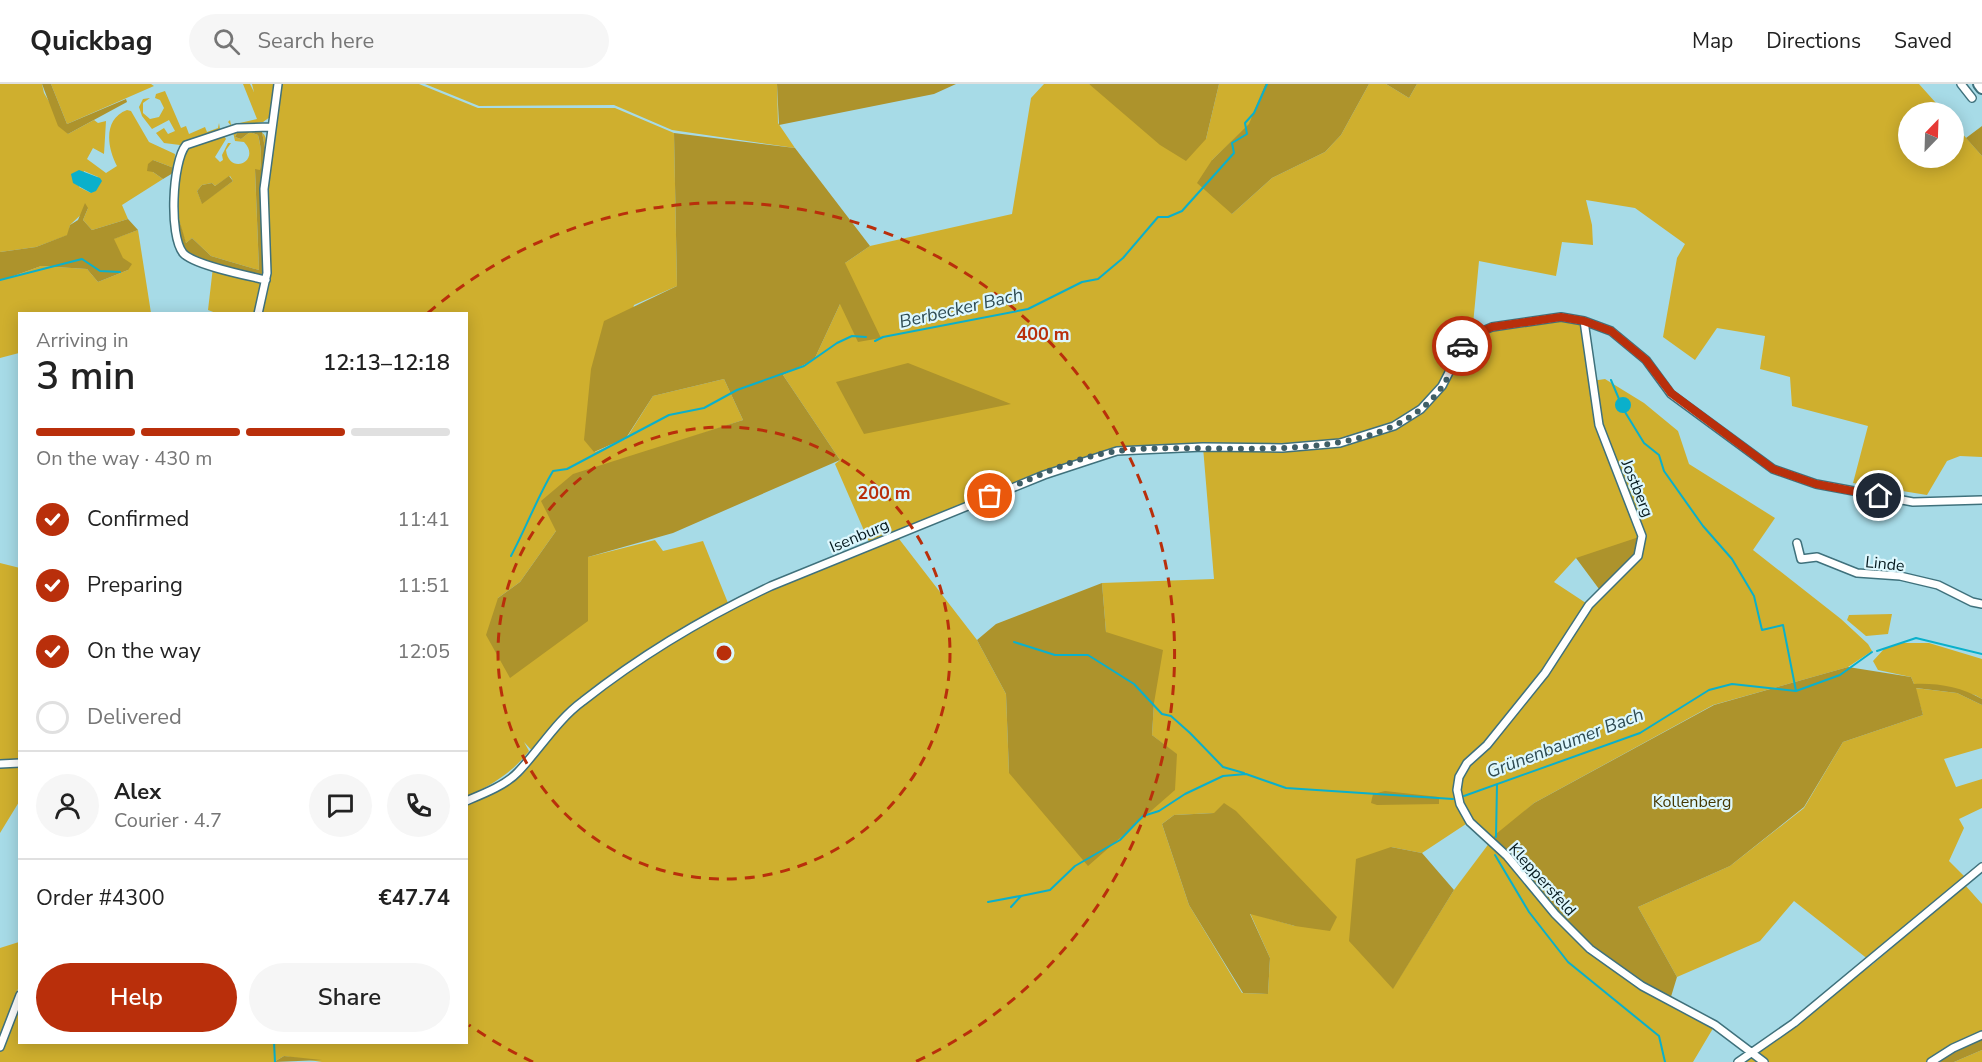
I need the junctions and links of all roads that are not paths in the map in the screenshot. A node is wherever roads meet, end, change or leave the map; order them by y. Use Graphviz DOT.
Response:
graph roads {
  1 [pos="278,84"];
  2 [pos="1961,84"];
  3 [pos="1972,98"];
  4 [pos="272,127"];
  5 [pos="266,280"];
  6 [pos="258,312"];
  7 [pos="1584,321"];
  8 [pos="1982,500"];
  9 [pos="1797,543"];
  10 [pos="1982,603"];
  11 [pos="1566,642"];
  12 [pos="18,763"];
  13 [pos="0,764"];
  14 [pos="468,800"];
  15 [pos="1982,867"];
  16 [pos="18,1000"];
  17 [pos="1982,1035"];
  18 [pos="0,1047"];
  19 [pos="1751,1053"];
  20 [pos="1738,1062"];
  21 [pos="1764,1062"];
  22 [pos="1931,1062"];
  1 -- 4 [label="street"];
  2 -- 3 [label="street"];
  4 -- 5 [label="street"];
  4 -- 5 [label="street"];
  5 -- 6 [label="street"];
  7 -- 8 [label="street"];
  7 -- 11 [label="street, Jostberg"];
  7 -- 14 [label="street, Isenburg"];
  9 -- 10 [label="street, Linde"];
  11 -- 19 [label="street, Kleppersfeld"];
  12 -- 13 [label="street"];
  15 -- 19 [label="street"];
  16 -- 18 [label="street"];
  17 -- 22 [label="street"];
  19 -- 20 [label="street"];
  19 -- 21 [label="street, Kleppersfeld"];
}
